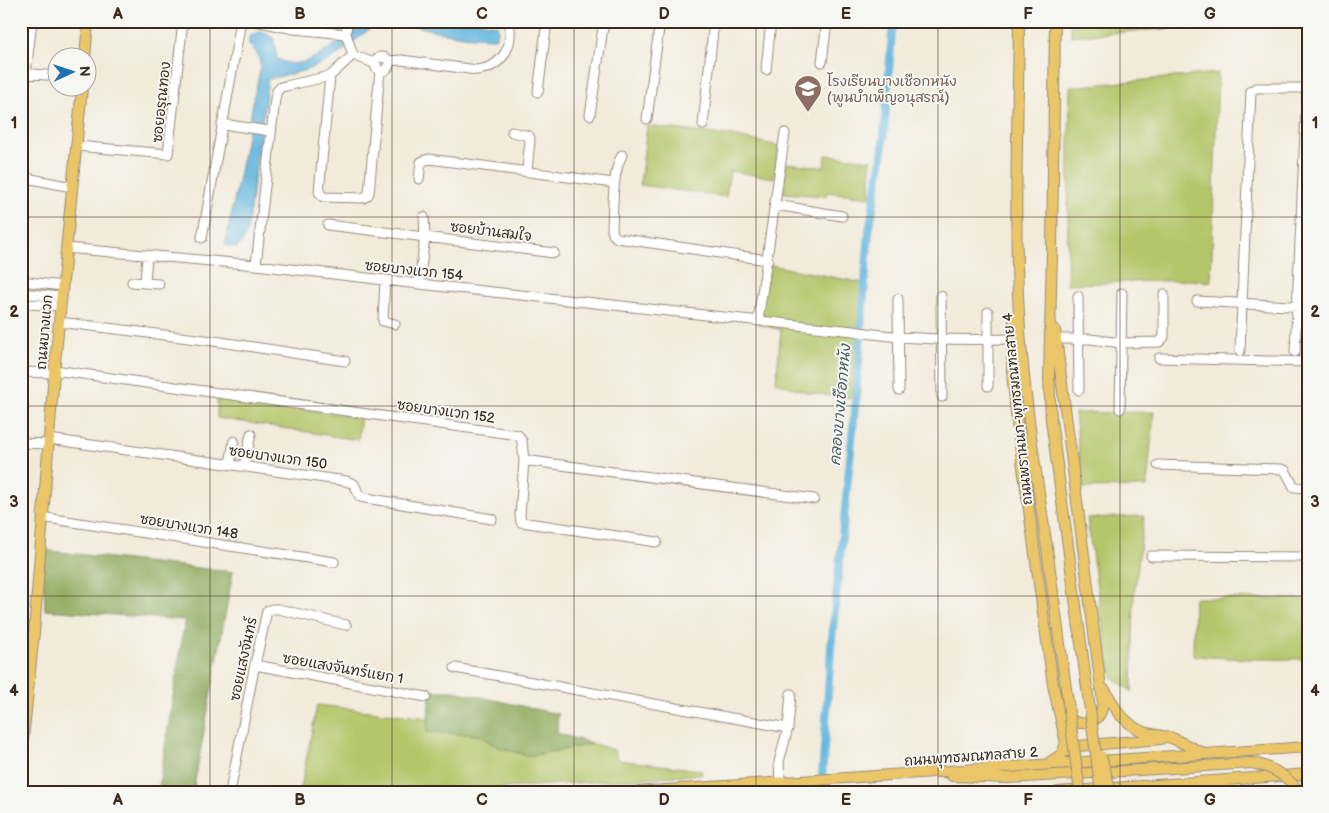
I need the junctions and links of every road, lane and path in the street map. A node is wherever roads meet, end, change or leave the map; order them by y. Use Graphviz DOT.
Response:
graph roads {
  1 [pos="32,21"];
  2 [pos="88,21"];
  3 [pos="183,21"];
  4 [pos="240,21"];
  5 [pos="255,21"];
  6 [pos="347,21"];
  7 [pos="509,21"];
  8 [pos="547,21"];
  9 [pos="604,21"];
  10 [pos="660,21"];
  11 [pos="714,21"];
  12 [pos="771,21"];
  13 [pos="827,21"];
  14 [pos="1019,21"];
  15 [pos="1055,21"];
  16 [pos="295,25"];
  17 [pos="346,35"];
  18 [pos="85,48"];
  19 [pos="352,51"];
  20 [pos="822,62"];
  21 [pos="378,67"];
  22 [pos="766,70"];
  23 [pos="24,73"];
  24 [pos="48,75"];
  25 [pos="330,76"];
  26 [pos="1307,88"];
  27 [pos="538,92"];
  28 [pos="81,98"];
  29 [pos="21,115"];
  30 [pos="590,115"];
  31 [pos="647,119"];
  32 [pos="222,124"];
  33 [pos="702,124"];
  34 [pos="266,131"];
  35 [pos="512,132"];
  36 [pos="786,133"];
  37 [pos="76,146"];
  38 [pos="622,155"];
  39 [pos="527,171"];
  40 [pos="21,177"];
  41 [pos="419,179"];
  42 [pos="614,183"];
  43 [pos="72,187"];
  44 [pos="776,205"];
  45 [pos="842,216"];
  46 [pos="424,217"];
  47 [pos="328,225"];
  48 [pos="424,237"];
  49 [pos="202,238"];
  50 [pos="66,248"];
  51 [pos="554,252"];
  52 [pos="147,255"];
  53 [pos="1017,257"];
  54 [pos="768,260"];
  55 [pos="256,265"];
  56 [pos="385,280"];
  57 [pos="21,281"];
  58 [pos="132,282"];
  59 [pos="144,283"];
  60 [pos="159,284"];
  61 [pos="419,284"];
  62 [pos="62,286"];
  63 [pos="1051,292"];
  64 [pos="1122,293"];
  65 [pos="1164,294"];
  66 [pos="941,296"];
  67 [pos="1078,296"];
  68 [pos="21,298"];
  69 [pos="898,299"];
  70 [pos="61,301"];
  71 [pos="1196,301"];
  72 [pos="1242,303"];
  73 [pos="1297,307"];
  74 [pos="1308,307"];
  75 [pos="988,312"];
  76 [pos="758,321"];
  77 [pos="59,322"];
  78 [pos="395,324"];
  79 [pos="898,338"];
  80 [pos="988,339"];
  81 [pos="1056,339"];
  82 [pos="1079,339"];
  83 [pos="941,340"];
  84 [pos="1013,340"];
  85 [pos="1122,342"];
  86 [pos="1240,351"];
  87 [pos="1295,352"];
  88 [pos="1158,358"];
  89 [pos="346,361"];
  90 [pos="1308,362"];
  91 [pos="54,371"];
  92 [pos="21,372"];
  93 [pos="988,386"];
  94 [pos="899,390"];
  95 [pos="1079,390"];
  96 [pos="942,397"];
  97 [pos="1120,408"];
  98 [pos="251,434"];
  99 [pos="234,441"];
  100 [pos="49,442"];
  101 [pos="21,443"];
  102 [pos="524,460"];
  103 [pos="230,464"];
  104 [pos="1158,465"];
  105 [pos="244,466"];
  106 [pos="1308,488"];
  107 [pos="814,499"];
  108 [pos="42,514"];
  109 [pos="492,518"];
  110 [pos="657,542"];
  111 [pos="1152,556"];
  112 [pos="1308,556"];
  113 [pos="334,562"];
  114 [pos="346,625"];
  115 [pos="255,665"];
  116 [pos="1098,665"];
  117 [pos="455,668"];
  118 [pos="791,694"];
  119 [pos="426,697"];
  120 [pos="1056,698"];
  121 [pos="788,728"];
  122 [pos="1093,734"];
  123 [pos="1172,738"];
  124 [pos="22,744"];
  125 [pos="1308,747"];
  126 [pos="1064,752"];
  127 [pos="1203,754"];
  128 [pos="21,759"];
  129 [pos="1076,759"];
  130 [pos="1047,764"];
  131 [pos="919,774"];
  132 [pos="1308,774"];
  133 [pos="780,782"];
  134 [pos="1158,785"];
  135 [pos="230,792"];
  136 [pos="636,792"];
  137 [pos="1058,792"];
  138 [pos="1074,792"];
  139 [pos="1080,792"];
  140 [pos="1101,792"];
  141 [pos="1111,792"];
  142 [pos="1249,792"];
  143 [pos="1299,792"];
  1 -- 23 [label="street"];
  2 -- 18 [label="main road"];
  3 -- 37 [label="street, ซอยอรุณทอง"];
  4 -- 32 [label="street"];
  5 -- 16 [label="street"];
  6 -- 17 [label="street"];
  7 -- 21 [label="street"];
  8 -- 27 [label="street"];
  9 -- 30 [label="street"];
  10 -- 31 [label="street"];
  11 -- 33 [label="street"];
  12 -- 22 [label="street"];
  13 -- 20 [label="street"];
  14 -- 53 [label="main road, ถนนพรานนก-พุทธมณฑลสาย 4"];
  15 -- 63 [label="main road"];
  16 -- 17 [label="street"];
  17 -- 19 [label="street"];
  19 -- 21 [label="street"];
  19 -- 25 [label="street"];
  21 -- 25 [label="street"];
  23 -- 24 [label="street"];
  23 -- 29 [label="street"];
  25 -- 34 [label="street"];
  26 -- 72 [label="street"];
  26 -- 73 [label="street"];
  28 -- 37 [label="main road, ถนนบางแวก"];
  32 -- 34 [label="street"];
  32 -- 49 [label="street"];
  34 -- 55 [label="street"];
  35 -- 39 [label="street"];
  36 -- 44 [label="street"];
  37 -- 43 [label="main road, ถนนบางแวก"];
  38 -- 42 [label="street"];
  39 -- 41 [label="street"];
  39 -- 42 [label="street"];
  40 -- 43 [label="street"];
  42 -- 54 [label="street"];
  43 -- 50 [label="main road, ถนนบางแวก"];
  44 -- 45 [label="street"];
  44 -- 54 [label="street"];
  46 -- 48 [label="street"];
  47 -- 48 [label="street, ซอยบ้านสมใจ"];
  48 -- 51 [label="street, ซอยบ้านสมใจ"];
  48 -- 61 [label="street"];
  50 -- 52 [label="street, ซอยบางแวก 154"];
  50 -- 62 [label="main road, ถนนบางแวก"];
  52 -- 55 [label="street, ซอยบางแวก 154"];
  52 -- 59 [label="street"];
  53 -- 84 [label="main road"];
  53 -- 129 [label="main road, ถนนพรานนก-พุทธมณฑลสาย 4, bridge"];
  54 -- 76 [label="street"];
  55 -- 56 [label="street, ซอยบางแวก 154"];
  56 -- 61 [label="street, ซอยบางแวก 154"];
  56 -- 78 [label="street"];
  57 -- 62 [label="street"];
  58 -- 59 [label="street"];
  59 -- 60 [label="street"];
  61 -- 76 [label="street, ซอยบางแวก 154"];
  62 -- 70 [label="main road, ถนนบางแวก"];
  63 -- 81 [label="main road"];
  63 -- 122 [label="main road, bridge"];
  64 -- 85 [label="street"];
  65 -- 85 [label="street"];
  66 -- 83 [label="street"];
  67 -- 82 [label="street"];
  68 -- 70 [label="street"];
  69 -- 79 [label="street"];
  70 -- 77 [label="main road, ถนนบางแวก"];
  71 -- 72 [label="street"];
  72 -- 73 [label="street"];
  72 -- 86 [label="street"];
  73 -- 74 [label="street"];
  73 -- 87 [label="street"];
  75 -- 80 [label="street"];
  76 -- 79 [label="street, ซอยบางแวก 154"];
  77 -- 89 [label="street"];
  77 -- 91 [label="main road, ถนนบางแวก"];
  79 -- 83 [label="street, ซอยบางแวก 154"];
  79 -- 94 [label="street"];
  80 -- 83 [label="street, ซอยบางแวก 154"];
  80 -- 84 [label="street, ซอยบางแวก 154"];
  80 -- 93 [label="street"];
  81 -- 82 [label="street"];
  81 -- 116 [label="main road"];
  82 -- 85 [label="street"];
  82 -- 95 [label="street"];
  83 -- 96 [label="street"];
  84 -- 120 [label="main road"];
  85 -- 97 [label="street"];
  88 -- 90 [label="street"];
  91 -- 92 [label="street"];
  91 -- 100 [label="main road, ถนนบางแวก"];
  91 -- 102 [label="street, ซอยบางแวก 152"];
  98 -- 105 [label="street"];
  99 -- 103 [label="street"];
  100 -- 101 [label="street, ซอยบางแวก 150"];
  100 -- 103 [label="street, ซอยบางแวก 150"];
  100 -- 108 [label="main road, ถนนบางแวก"];
  102 -- 107 [label="street"];
  102 -- 110 [label="street"];
  103 -- 105 [label="street, ซอยบางแวก 150"];
  104 -- 106 [label="street"];
  105 -- 109 [label="street, ซอยบางแวก 150"];
  108 -- 113 [label="street, ซอยบางแวก 148"];
  108 -- 124 [label="main road, ถนนบางแวก"];
  111 -- 112 [label="street"];
  114 -- 115 [label="street, ซอยแสงจันทร์"];
  115 -- 119 [label="street, ซอยแสงจันทร์แยก 1"];
  115 -- 135 [label="street, ซอยแสงจันทร์"];
  116 -- 120 [label="main road"];
  116 -- 123 [label="main road"];
  117 -- 121 [label="street"];
  118 -- 121 [label="street"];
  120 -- 126 [label="main road"];
  121 -- 133 [label="street"];
  122 -- 140 [label="main road, bridge"];
  122 -- 141 [label="main road, bridge"];
  123 -- 126 [label="main road"];
  123 -- 127 [label="main road"];
  124 -- 128 [label="main road, ถนนบางแวก"];
  125 -- 127 [label="main road, ถนนพุทธมณฑลสาย 2"];
  126 -- 130 [label="main road"];
  127 -- 130 [label="main road, ถนนพุทธมณฑลสาย 2"];
  129 -- 138 [label="main road, bridge"];
  129 -- 139 [label="main road, ถนนพรานนก-พุทธมณฑลสาย 4, bridge"];
  130 -- 131 [label="main road, ถนนพุทธมณฑลสาย 2"];
  131 -- 133 [label="main road, ถนนพุทธมณฑลสาย 2"];
  131 -- 143 [label="main road, bridge"];
  132 -- 134 [label="main road"];
  133 -- 136 [label="main road, ถนนพุทธมณฑลสาย 2"];
  134 -- 137 [label="main road"];
  134 -- 142 [label="main road"];
}
